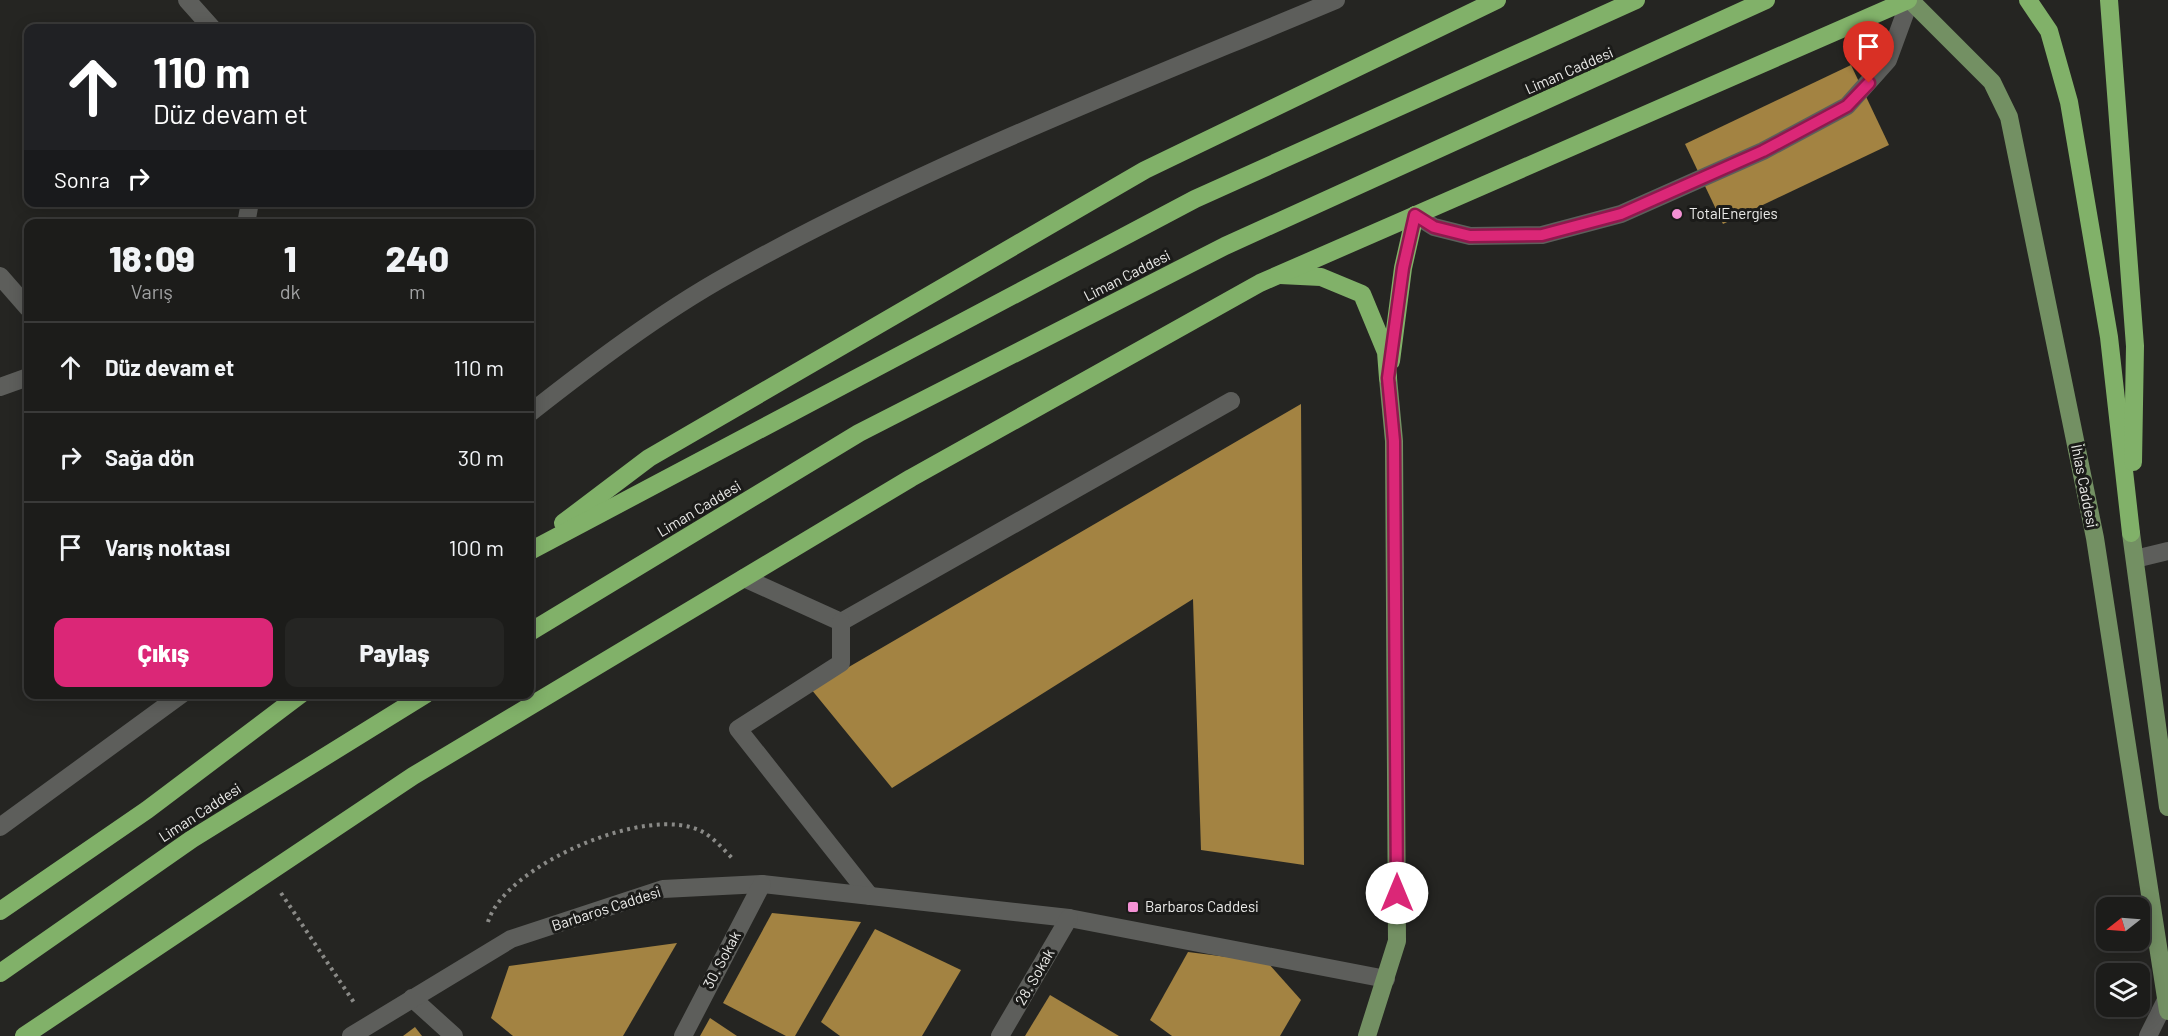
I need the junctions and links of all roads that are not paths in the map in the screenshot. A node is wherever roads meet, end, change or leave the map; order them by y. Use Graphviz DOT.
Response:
graph roads {
  1 [pos="187,0"];
  2 [pos="1336,0"];
  3 [pos="1497,0"];
  4 [pos="1636,0"];
  5 [pos="1766,0"];
  6 [pos="1909,0"];
  7 [pos="2028,0"];
  8 [pos="2109,0"];
  9 [pos="208,24"];
  10 [pos="1415,215"];
  11 [pos="1275,275"];
  12 [pos="0,276"];
  13 [pos="24,303"];
  14 [pos="24,378"];
  15 [pos="1388,378"];
  16 [pos="0,387"];
  17 [pos="1231,401"];
  18 [pos="534,410"];
  19 [pos="2131,533"];
  20 [pos="534,547"];
  21 [pos="534,548"];
  22 [pos="2168,550"];
  23 [pos="2134,559"];
  24 [pos="744,578"];
  25 [pos="841,622"];
  26 [pos="534,630"];
  27 [pos="175,699"];
  28 [pos="294,699"];
  29 [pos="418,699"];
  30 [pos="2168,807"];
  31 [pos="0,827"];
  32 [pos="762,884"];
  33 [pos="870,896"];
  34 [pos="0,911"];
  35 [pos="1069,918"];
  36 [pos="0,973"];
  37 [pos="1386,979"];
  38 [pos="412,998"];
  39 [pos="2167,1001"];
  40 [pos="24,1036"];
  41 [pos="351,1036"];
  42 [pos="454,1036"];
  43 [pos="683,1036"];
  44 [pos="1000,1036"];
  45 [pos="1367,1036"];
  46 [pos="2148,1036"];
  1 -- 9 [label="street"];
  2 -- 18 [label="street"];
  3 -- 20 [label="highway"];
  4 -- 21 [label="highway"];
  5 -- 26 [label="highway, Liman Caddesi"];
  6 -- 10 [label="highway"];
  6 -- 10 [label="street"];
  6 -- 39 [label="main road, İhlas Caddesi"];
  7 -- 19 [label="highway"];
  8 -- 19 [label="highway"];
  10 -- 11 [label="highway"];
  10 -- 15 [label="highway"];
  11 -- 15 [label="highway"];
  11 -- 24 [label="highway"];
  12 -- 13 [label="street"];
  14 -- 16 [label="street"];
  15 -- 37 [label="main road"];
  17 -- 25 [label="street"];
  19 -- 23 [label="main road"];
  22 -- 23 [label="street"];
  23 -- 30 [label="main road"];
  24 -- 25 [label="street"];
  24 -- 40 [label="highway"];
  25 -- 33 [label="street"];
  27 -- 31 [label="street"];
  28 -- 34 [label="highway"];
  29 -- 36 [label="highway, Liman Caddesi"];
  32 -- 33 [label="street, Barbaros Caddesi"];
  32 -- 38 [label="street, Barbaros Caddesi"];
  32 -- 43 [label="street, 30. Sokak"];
  33 -- 35 [label="street, Barbaros Caddesi"];
  35 -- 37 [label="street, Barbaros Caddesi"];
  35 -- 44 [label="street, 28. Sokak"];
  37 -- 45 [label="main road"];
  38 -- 41 [label="street, Barbaros Caddesi"];
  38 -- 42 [label="street"];
  39 -- 46 [label="street"];
}
